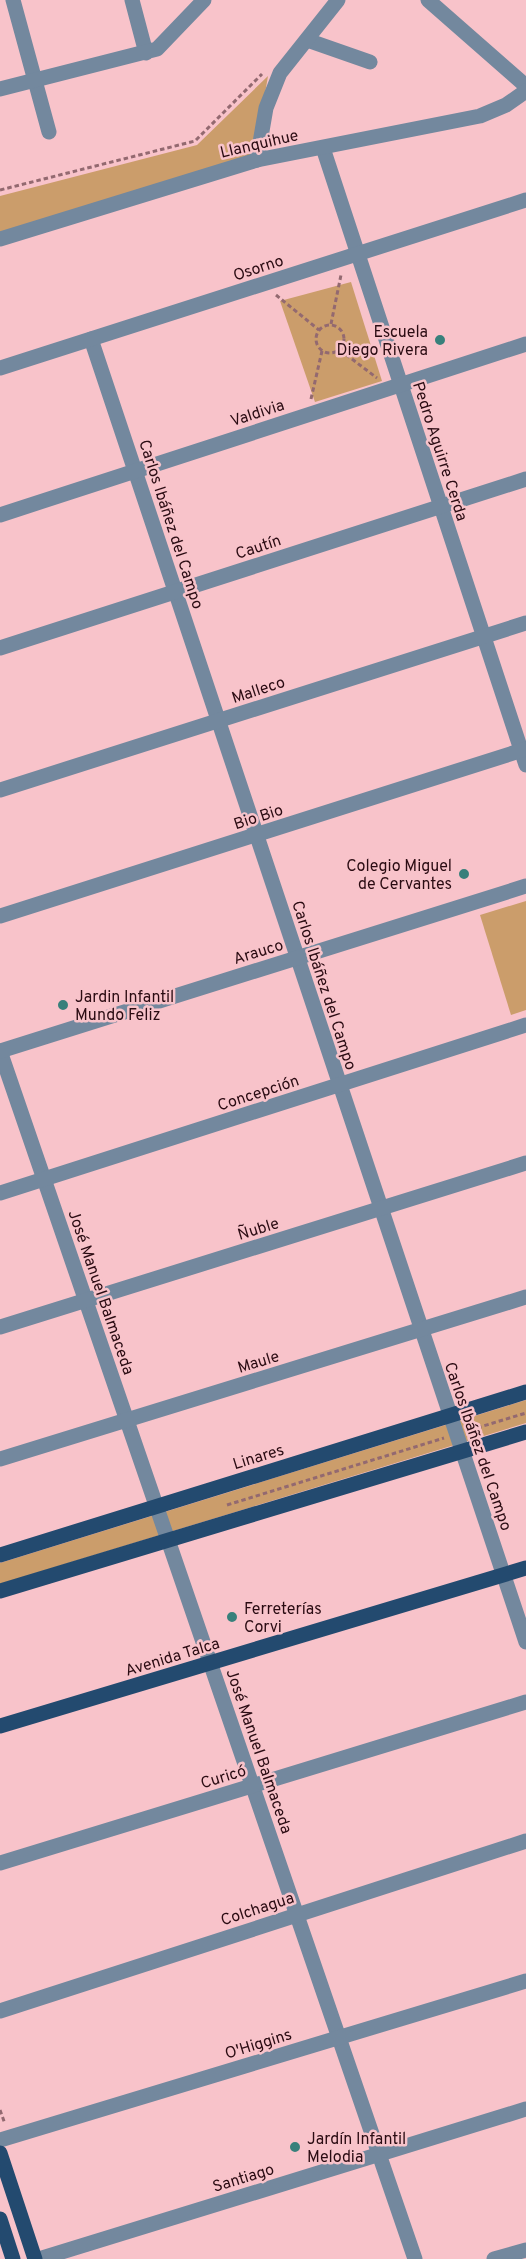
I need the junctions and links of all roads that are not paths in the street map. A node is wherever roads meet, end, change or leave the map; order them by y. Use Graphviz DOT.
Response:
graph roads {
  1 [pos="13,0"];
  2 [pos="132,0"];
  3 [pos="204,0"];
  4 [pos="338,0"];
  5 [pos="428,0"];
  6 [pos="307,40"];
  7 [pos="146,53"];
  8 [pos="370,62"];
  9 [pos="34,80"];
  10 [pos="526,86"];
  11 [pos="0,89"];
  12 [pos="526,91"];
  13 [pos="49,132"];
  14 [pos="323,148"];
  15 [pos="257,160"];
  16 [pos="526,200"];
  17 [pos="0,239"];
  18 [pos="350,256"];
  19 [pos="91,339"];
  20 [pos="526,344"];
  21 [pos="0,368"];
  22 [pos="395,387"];
  23 [pos="135,471"];
  24 [pos="526,479"];
  25 [pos="440,507"];
  26 [pos="0,515"];
  27 [pos="175,592"];
  28 [pos="526,623"];
  29 [pos="483,636"];
  30 [pos="0,648"];
  31 [pos="218,721"];
  32 [pos="524,755"];
  33 [pos="0,790"];
  34 [pos="256,835"];
  35 [pos="526,886"];
  36 [pos="0,916"];
  37 [pos="297,958"];
  38 [pos="526,1025"];
  39 [pos="0,1051"];
  40 [pos="339,1085"];
  41 [pos="526,1163"];
  42 [pos="44,1179"];
  43 [pos="0,1194"];
  44 [pos="380,1209"];
  45 [pos="526,1297"];
  46 [pos="86,1300"];
  47 [pos="0,1327"];
  48 [pos="421,1329"];
  49 [pos="526,1392"];
  50 [pos="449,1415"];
  51 [pos="127,1420"];
  52 [pos="526,1431"];
  53 [pos="461,1451"];
  54 [pos="0,1459"];
  55 [pos="157,1507"];
  56 [pos="168,1540"];
  57 [pos="0,1555"];
  58 [pos="526,1568"];
  59 [pos="503,1574"];
  60 [pos="0,1591"];
  61 [pos="526,1642"];
  62 [pos="210,1663"];
  63 [pos="526,1702"];
  64 [pos="0,1726"];
  65 [pos="253,1786"];
  66 [pos="526,1841"];
  67 [pos="0,1863"];
  68 [pos="297,1914"];
  69 [pos="526,1981"];
  70 [pos="0,2011"];
  71 [pos="339,2037"];
  72 [pos="526,2109"];
  73 [pos="0,2140"];
  74 [pos="0,2153"];
  75 [pos="379,2154"];
  76 [pos="0,2219"];
  77 [pos="526,2250"];
  78 [pos="13,2259"];
  79 [pos="37,2259"];
  80 [pos="416,2259"];
  81 [pos="494,2259"];
  1 -- 9 [label="street"];
  2 -- 7 [label="street"];
  3 -- 7 [label="street"];
  4 -- 6 [label="street"];
  5 -- 10 [label="street"];
  6 -- 8 [label="street"];
  6 -- 15 [label="street"];
  7 -- 9 [label="street"];
  9 -- 11 [label="street"];
  9 -- 13 [label="street"];
  12 -- 14 [label="street, Llanquihue"];
  14 -- 15 [label="street, Llanquihue"];
  14 -- 18 [label="street, Pedro Aguirre Cerda"];
  15 -- 17 [label="street, Llanquihue"];
  16 -- 18 [label="street, Osorno"];
  18 -- 19 [label="street, Osorno"];
  18 -- 22 [label="street, Pedro Aguirre Cerda"];
  19 -- 21 [label="street, Osorno"];
  19 -- 23 [label="street, Carlos Ibáñez del Campo"];
  20 -- 22 [label="street, Valdivia"];
  22 -- 23 [label="street, Valdivia"];
  22 -- 25 [label="street, Pedro Aguirre Cerda"];
  23 -- 26 [label="street, Valdivia"];
  23 -- 27 [label="street, Carlos Ibáñez del Campo"];
  24 -- 25 [label="street, Cautín"];
  25 -- 27 [label="street, Cautín"];
  25 -- 29 [label="street, Pedro Aguirre Cerda"];
  27 -- 30 [label="street, Cautín"];
  27 -- 31 [label="street, Carlos Ibáñez del Campo"];
  28 -- 29 [label="street, Malleco"];
  29 -- 31 [label="street, Malleco"];
  29 -- 32 [label="street, Pedro Aguirre Cerda"];
  31 -- 33 [label="street, Malleco"];
  31 -- 34 [label="street, Carlos Ibáñez del Campo"];
  32 -- 34 [label="street, Bio Bio"];
  34 -- 36 [label="street, Bio Bio"];
  34 -- 37 [label="street, Carlos Ibáñez del Campo"];
  35 -- 37 [label="street, Arauco"];
  37 -- 39 [label="street, Arauco"];
  37 -- 40 [label="street, Carlos Ibáñez del Campo"];
  38 -- 40 [label="street, Concepción"];
  39 -- 42 [label="street, José Manuel Balmaceda"];
  40 -- 42 [label="street, Concepción"];
  40 -- 44 [label="street, Carlos Ibáñez del Campo"];
  41 -- 44 [label="street, Ñuble"];
  42 -- 43 [label="street, Concepción"];
  42 -- 46 [label="street, José Manuel Balmaceda"];
  44 -- 46 [label="street, Ñuble"];
  44 -- 48 [label="street, Carlos Ibáñez del Campo"];
  45 -- 48 [label="street, Maule"];
  46 -- 47 [label="street, Ñuble"];
  46 -- 51 [label="street, José Manuel Balmaceda"];
  48 -- 50 [label="street, Carlos Ibáñez del Campo"];
  48 -- 51 [label="street, Maule"];
  49 -- 50 [label="main road, Linares"];
  50 -- 53 [label="street, Carlos Ibáñez del Campo"];
  50 -- 55 [label="main road, Linares"];
  51 -- 54 [label="street, Maule"];
  51 -- 55 [label="street, José Manuel Balmaceda"];
  52 -- 53 [label="main road"];
  53 -- 56 [label="main road"];
  53 -- 59 [label="street, Carlos Ibáñez del Campo"];
  55 -- 56 [label="street, José Manuel Balmaceda"];
  55 -- 57 [label="main road, Linares"];
  56 -- 60 [label="main road"];
  56 -- 62 [label="street, José Manuel Balmaceda"];
  58 -- 59 [label="main road, Avenida Talca"];
  59 -- 61 [label="street, Carlos Ibáñez del Campo"];
  59 -- 62 [label="main road, Avenida Talca"];
  62 -- 64 [label="main road, Avenida Talca"];
  62 -- 65 [label="street, José Manuel Balmaceda"];
  63 -- 65 [label="street, Curicó"];
  65 -- 67 [label="street, Curicó"];
  65 -- 68 [label="street, José Manuel Balmaceda"];
  66 -- 68 [label="street, Colchagua"];
  68 -- 70 [label="street, Colchagua"];
  68 -- 71 [label="street, José Manuel Balmaceda"];
  69 -- 71 [label="street, O'Higgins"];
  71 -- 73 [label="street, O'Higgins"];
  71 -- 75 [label="street, José Manuel Balmaceda"];
  72 -- 75 [label="street, Santiago"];
  74 -- 79 [label="main road"];
  75 -- 79 [label="street, Santiago"];
  75 -- 80 [label="street, José Manuel Balmaceda"];
  76 -- 78 [label="main road"];
  77 -- 81 [label="street"];
}
